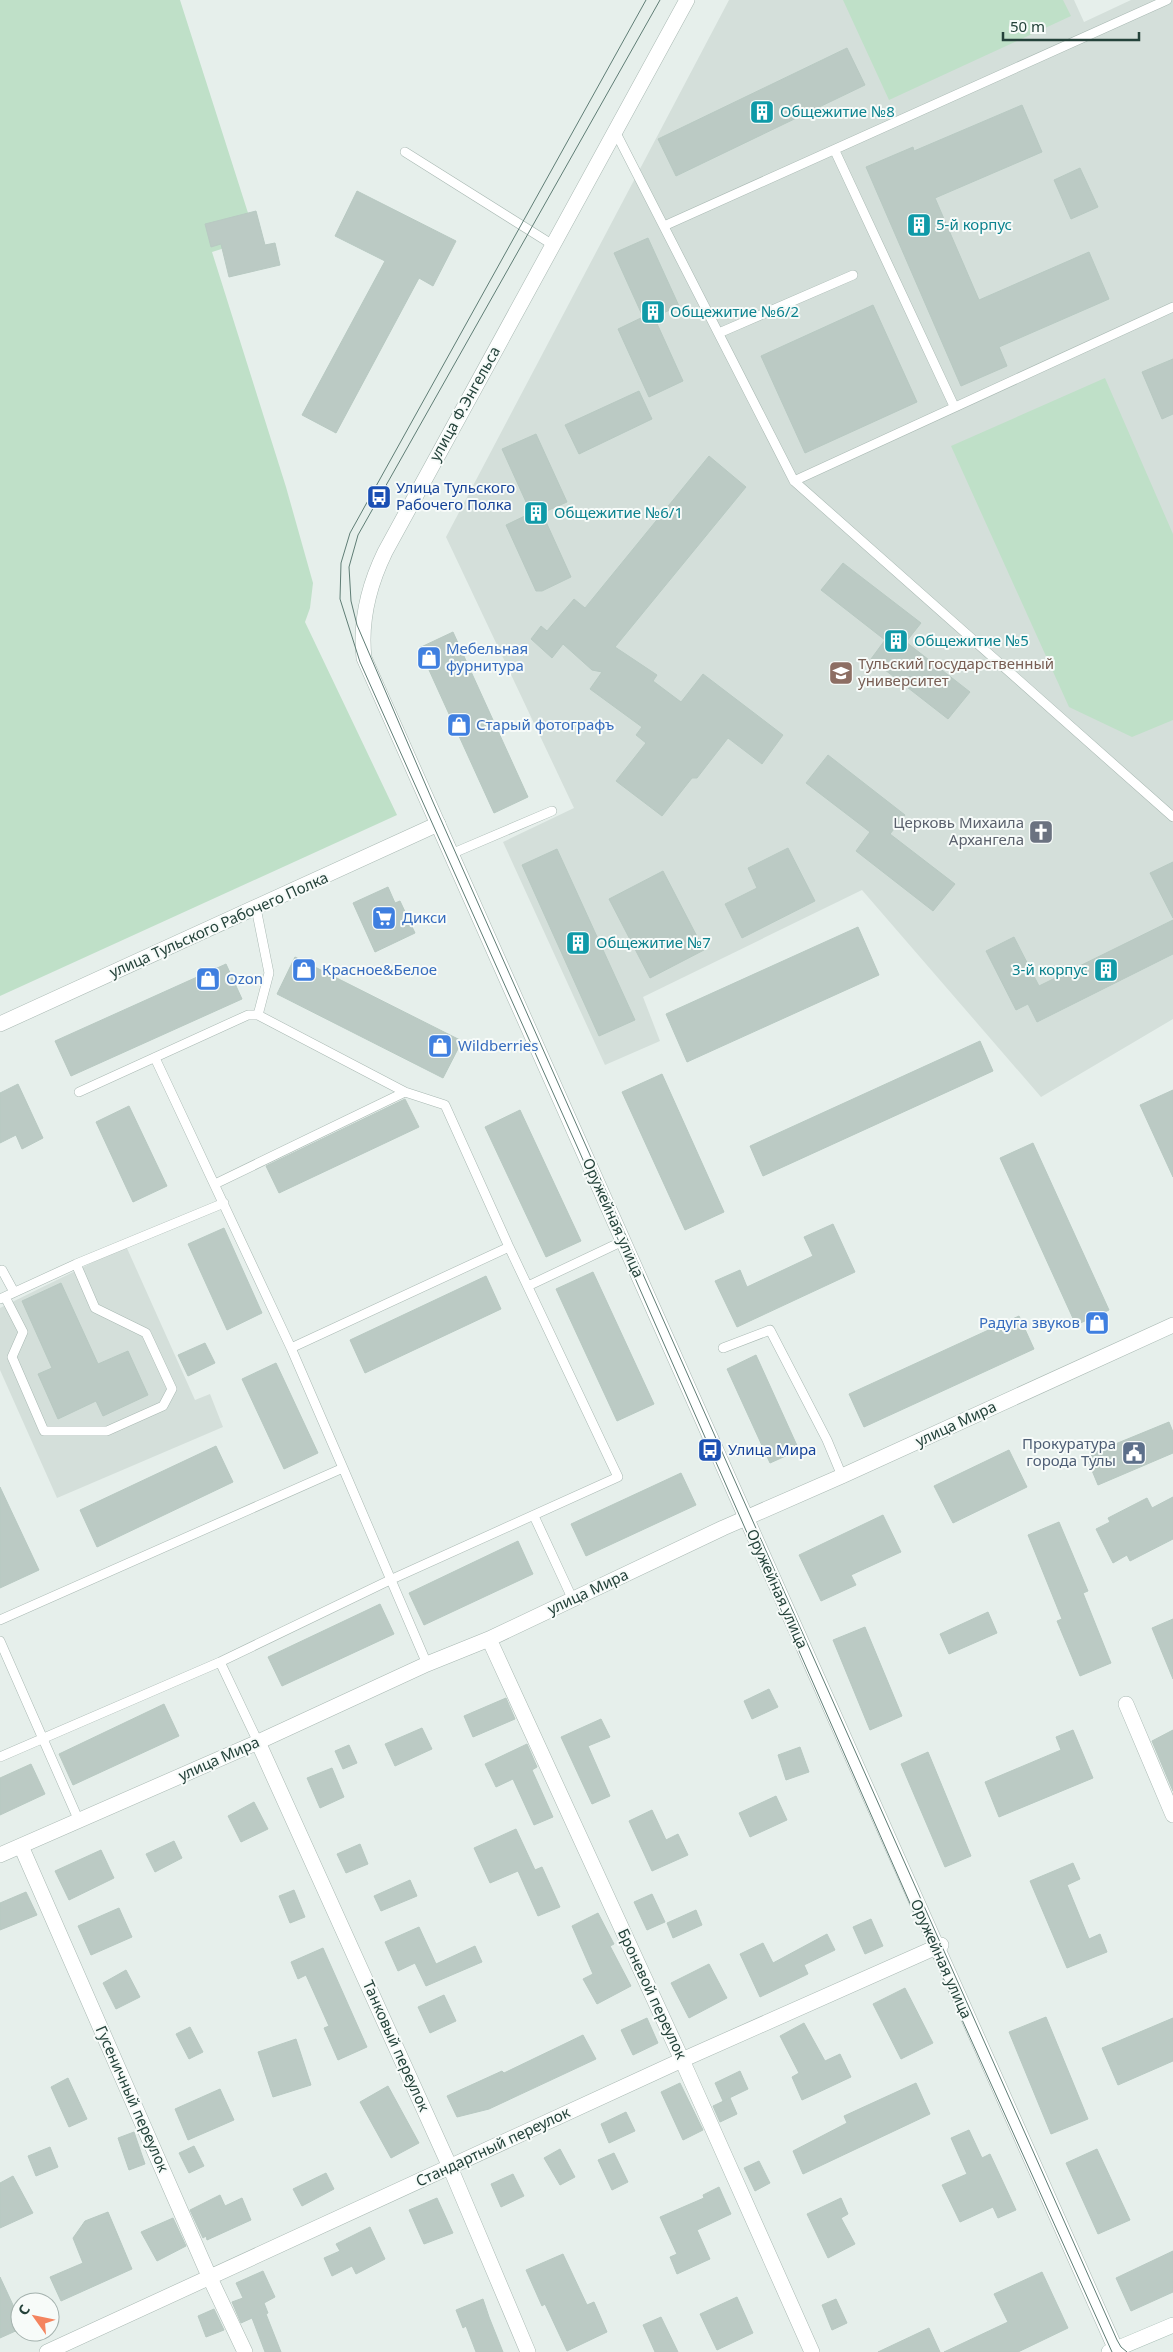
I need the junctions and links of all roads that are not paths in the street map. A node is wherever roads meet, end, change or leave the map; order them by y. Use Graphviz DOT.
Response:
graph roads {
  1 [pos="687,0"];
  2 [pos="1167,0"];
  3 [pos="615,131"];
  4 [pos="835,150"];
  5 [pos="406,152"];
  6 [pos="664,226"];
  7 [pos="553,245"];
  8 [pos="853,275"];
  9 [pos="1173,307"];
  10 [pos="719,333"];
  11 [pos="954,406"];
  12 [pos="794,481"];
  13 [pos="552,811"];
  14 [pos="1173,817"];
  15 [pos="438,824"];
  16 [pos="451,854"];
  17 [pos="256,908"];
  18 [pos="258,1015"];
  19 [pos="0,1024"];
  20 [pos="155,1058"];
  21 [pos="79,1092"];
  22 [pos="405,1092"];
  23 [pos="216,1184"];
  24 [pos="224,1203"];
  25 [pos="623,1241"];
  26 [pos="509,1247"];
  27 [pos="76,1264"];
  28 [pos="2,1270"];
  29 [pos="528,1286"];
  30 [pos="14,1292"];
  31 [pos="2,1298"];
  32 [pos="1173,1324"];
  33 [pos="292,1348"];
  34 [pos="723,1348"];
  35 [pos="342,1468"];
  36 [pos="842,1476"];
  37 [pos="534,1516"];
  38 [pos="745,1518"];
  39 [pos="390,1580"];
  40 [pos="572,1600"];
  41 [pos="0,1620"];
  42 [pos="489,1639"];
  43 [pos="0,1641"];
  44 [pos="220,1662"];
  45 [pos="427,1664"];
  46 [pos="1126,1704"];
  47 [pos="42,1739"];
  48 [pos="258,1742"];
  49 [pos="0,1757"];
  50 [pos="1173,1815"];
  51 [pos="79,1821"];
  52 [pos="21,1846"];
  53 [pos="0,1855"];
  54 [pos="939,1947"];
  55 [pos="682,2060"];
  56 [pos="450,2167"];
  57 [pos="209,2276"];
  58 [pos="1173,2326"];
  59 [pos="1114,2351"];
  60 [pos="47,2352"];
  61 [pos="245,2352"];
  62 [pos="528,2352"];
  63 [pos="812,2352"];
  1 -- 3 [label="street, улица Ф.Энгельса"];
  2 -- 4 [label="lane"];
  3 -- 6 [label="lane"];
  3 -- 7 [label="street, улица Ф.Энгельса"];
  4 -- 6 [label="lane"];
  4 -- 11 [label="lane"];
  5 -- 7 [label="lane"];
  6 -- 10 [label="lane"];
  7 -- 15 [label="street, улица Ф.Энгельса"];
  8 -- 10 [label="lane"];
  9 -- 11 [label="lane"];
  10 -- 12 [label="lane"];
  11 -- 12 [label="lane"];
  12 -- 14 [label="lane"];
  13 -- 16 [label="lane"];
  15 -- 16 [label="street, Оружейная улица"];
  15 -- 17 [label="street, улица Тульского Рабочего Полка"];
  16 -- 25 [label="street, Оружейная улица"];
  17 -- 18 [label="lane"];
  17 -- 19 [label="street, улица Тульского Рабочего Полка"];
  18 -- 20 [label="lane"];
  18 -- 22 [label="lane"];
  20 -- 21 [label="lane"];
  20 -- 23 [label="lane"];
  22 -- 23 [label="lane"];
  22 -- 26 [label="lane"];
  23 -- 24 [label="lane"];
  24 -- 27 [label="lane"];
  24 -- 33 [label="lane"];
  25 -- 29 [label="lane"];
  25 -- 38 [label="street, Оружейная улица"];
  26 -- 29 [label="lane"];
  26 -- 33 [label="lane"];
  27 -- 30 [label="lane"];
  27 -- 31 [label="lane"];
  28 -- 30 [label="lane"];
  29 -- 37 [label="lane"];
  30 -- 31 [label="lane"];
  32 -- 36 [label="street, улица Мира"];
  33 -- 35 [label="lane"];
  34 -- 36 [label="lane"];
  35 -- 39 [label="lane"];
  35 -- 41 [label="lane"];
  36 -- 38 [label="street, улица Мира"];
  37 -- 39 [label="lane"];
  37 -- 40 [label="lane"];
  38 -- 40 [label="street, улица Мира"];
  38 -- 54 [label="street, Оружейная улица"];
  39 -- 44 [label="lane"];
  39 -- 45 [label="lane"];
  40 -- 42 [label="street, улица Мира"];
  42 -- 45 [label="street, улица Мира"];
  42 -- 55 [label="street, Броневой переулок"];
  43 -- 47 [label="lane"];
  44 -- 47 [label="lane"];
  44 -- 48 [label="lane"];
  45 -- 48 [label="street, улица Мира"];
  46 -- 50 [label="street"];
  47 -- 49 [label="lane"];
  47 -- 51 [label="lane"];
  48 -- 51 [label="street, улица Мира"];
  48 -- 56 [label="street, Танковый переулок"];
  51 -- 52 [label="street, улица Мира"];
  52 -- 53 [label="street, улица Мира"];
  52 -- 57 [label="street, Гусеничный переулок"];
  54 -- 55 [label="street, Стандартный переулок"];
  54 -- 59 [label="street, Оружейная улица"];
  55 -- 56 [label="street, Стандартный переулок"];
  55 -- 63 [label="street, Броневой переулок"];
  56 -- 57 [label="street, Стандартный переулок"];
  56 -- 62 [label="street, Танковый переулок"];
  57 -- 60 [label="street, Стандартный переулок"];
  57 -- 61 [label="street, Гусеничный переулок"];
  58 -- 59 [label="street"];
}
